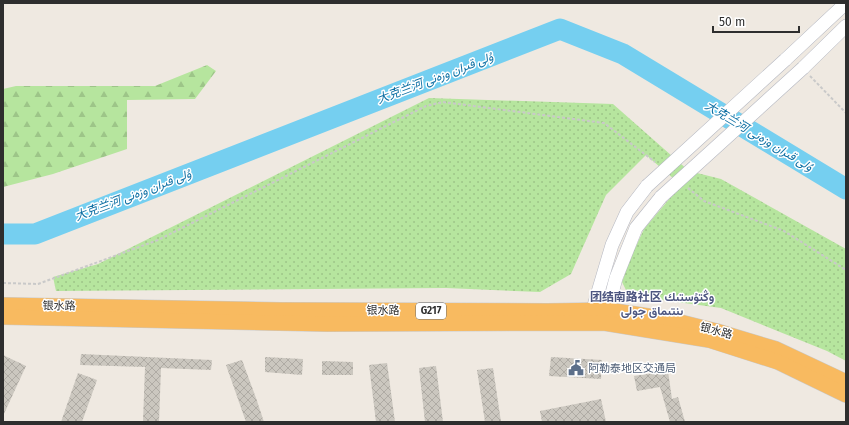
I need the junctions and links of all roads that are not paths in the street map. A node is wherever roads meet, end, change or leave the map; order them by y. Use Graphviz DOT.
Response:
graph roads {
  1 [pos="846,3"];
  2 [pos="846,26"];
  3 [pos="3,305"];
  4 [pos="606,316"];
  5 [pos="3,317"];
  6 [pos="591,317"];
  7 [pos="846,382"];
  8 [pos="846,395"];
  1 -- 6 [label="main road, bridge"];
  2 -- 4 [label="main road, bridge"];
  3 -- 6 [label="highway, 银水路 / G217"];
  4 -- 6 [label="highway, 银水路 / G217"];
  4 -- 7 [label="highway, 银水路 / G217"];
  4 -- 8 [label="highway, 银水路 / G217"];
  5 -- 6 [label="highway, 银水路 / G217"];
}
